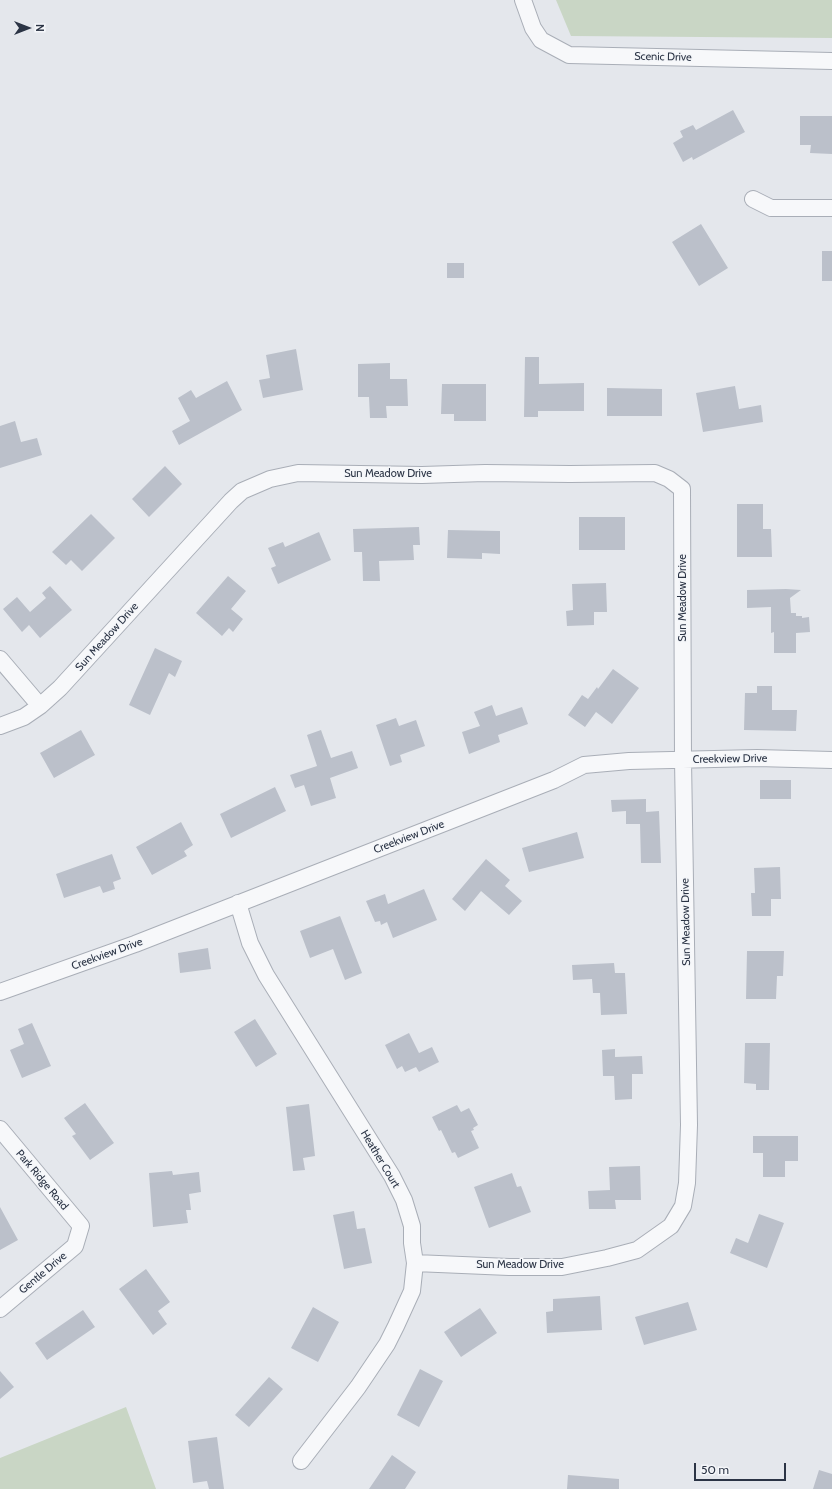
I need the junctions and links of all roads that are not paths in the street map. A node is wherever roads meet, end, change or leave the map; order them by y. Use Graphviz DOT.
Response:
graph roads {
  1 [pos="524,0"];
  2 [pos="832,61"];
  3 [pos="753,199"];
  4 [pos="832,208"];
  5 [pos="0,659"];
  6 [pos="40,706"];
  7 [pos="0,726"];
  8 [pos="683,760"];
  9 [pos="832,760"];
  10 [pos="238,903"];
  11 [pos="0,992"];
  12 [pos="0,1129"];
  13 [pos="80,1231"];
  14 [pos="415,1264"];
  15 [pos="0,1309"];
  16 [pos="301,1461"];
  1 -- 2 [label="street, Scenic Drive"];
  3 -- 4 [label="street"];
  5 -- 6 [label="street"];
  6 -- 7 [label="street, Sun Meadow Drive"];
  6 -- 8 [label="street, Sun Meadow Drive"];
  8 -- 9 [label="street, Creekview Drive"];
  8 -- 10 [label="street, Creekview Drive"];
  8 -- 14 [label="street, Sun Meadow Drive"];
  10 -- 11 [label="street, Creekview Drive"];
  10 -- 14 [label="street, Heather Court"];
  12 -- 13 [label="street, Park Ridge Road"];
  13 -- 15 [label="street, Gentle Drive"];
  14 -- 16 [label="street, Heather Court"];
}
